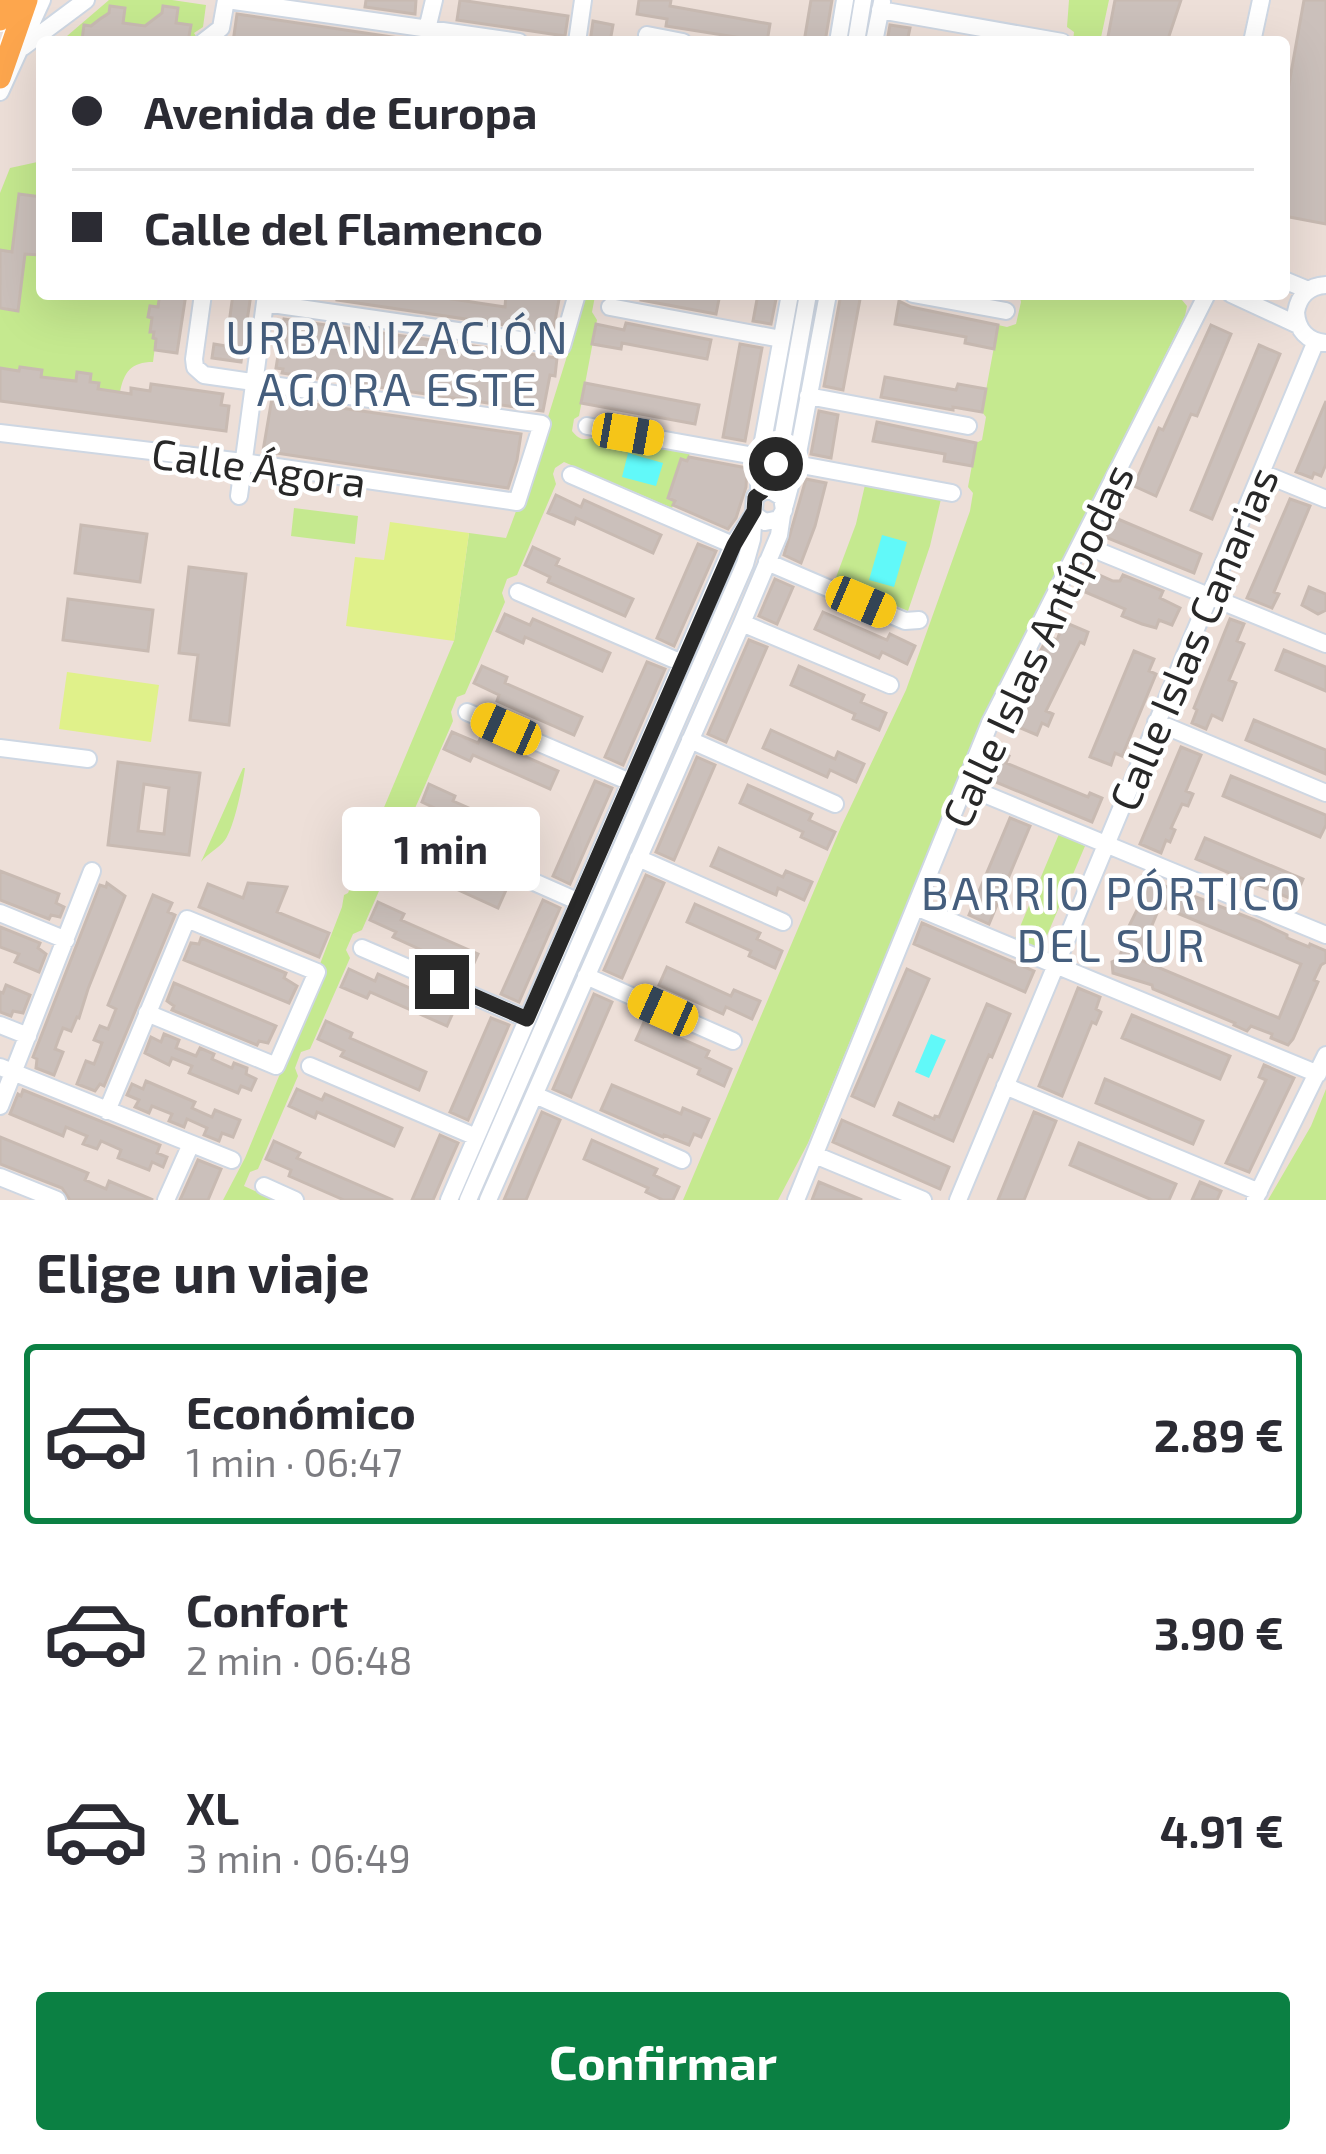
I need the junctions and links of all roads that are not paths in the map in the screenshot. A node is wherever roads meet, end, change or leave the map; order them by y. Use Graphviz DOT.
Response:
graph roads {
  1 [pos="8,0"];
  2 [pos="27,0"];
  3 [pos="42,0"];
  4 [pos="86,0"];
  5 [pos="226,0"];
  6 [pos="434,0"];
  7 [pos="583,0"];
  8 [pos="845,0"];
  9 [pos="863,0"];
  10 [pos="1261,0"];
  11 [pos="881,5"];
  12 [pos="0,20"];
  13 [pos="425,34"];
  14 [pos="646,35"];
  15 [pos="37,36"];
  16 [pos="211,36"];
  17 [pos="578,36"];
  18 [pos="651,36"];
  19 [pos="839,36"];
  20 [pos="857,36"];
  21 [pos="875,36"];
  22 [pos="1032,36"];
  23 [pos="1253,36"];
  24 [pos="36,37"];
  25 [pos="22,47"];
  26 [pos="0,78"];
  27 [pos="0,92"];
  28 [pos="1317,288"];
  29 [pos="202,300"];
  30 [pos="265,300"];
  31 [pos="277,300"];
  32 [pos="575,300"];
  33 [pos="790,300"];
  34 [pos="806,300"];
  35 [pos="827,300"];
  36 [pos="948,300"];
  37 [pos="1202,300"];
  38 [pos="1245,300"];
  39 [pos="610,307"];
  40 [pos="1006,310"];
  41 [pos="1298,325"];
  42 [pos="820,337"];
  43 [pos="1321,342"];
  44 [pos="790,344"];
  45 [pos="253,382"];
  46 [pos="790,386"];
  47 [pos="808,396"];
  48 [pos="771,399"];
  49 [pos="586,426"];
  50 [pos="968,426"];
  51 [pos="0,433"];
  52 [pos="782,440"];
  53 [pos="760,457"];
  54 [pos="243,462"];
  55 [pos="796,464"];
  56 [pos="1262,473"];
  57 [pos="571,475"];
  58 [pos="952,493"];
  59 [pos="238,496"];
  60 [pos="1326,499"];
  61 [pos="757,503"];
  62 [pos="781,510"];
  63 [pos="1081,544"];
  64 [pos="734,545"];
  65 [pos="767,562"];
  66 [pos="745,564"];
  67 [pos="518,592"];
  68 [pos="1210,596"];
  69 [pos="710,600"];
  70 [pos="920,620"];
  71 [pos="718,623"];
  72 [pos="742,623"];
  73 [pos="1326,644"];
  74 [pos="721,668"];
  75 [pos="688,669"];
  76 [pos="890,686"];
  77 [pos="467,712"];
  78 [pos="678,714"];
  79 [pos="1156,722"];
  80 [pos="656,724"];
  81 [pos="690,740"];
  82 [pos="0,748"];
  83 [pos="88,759"];
  84 [pos="654,772"];
  85 [pos="630,782"];
  86 [pos="965,786"];
  87 [pos="1326,793"];
  88 [pos="835,804"];
  89 [pos="662,807"];
  90 [pos="416,830"];
  91 [pos="610,831"];
  92 [pos="1105,843"];
  93 [pos="617,857"];
  94 [pos="638,858"];
  95 [pos="92,871"];
  96 [pos="577,901"];
  97 [pos="916,907"];
  98 [pos="616,908"];
  99 [pos="0,913"];
  100 [pos="592,914"];
  101 [pos="783,922"];
  102 [pos="1326,935"];
  103 [pos="66,940"];
  104 [pos="362,948"];
  105 [pos="572,957"];
  106 [pos="1056,965"];
  107 [pos="550,966"];
  108 [pos="586,976"];
  109 [pos="550,1010"];
  110 [pos="147,1013"];
  111 [pos="527,1019"];
  112 [pos="0,1025"];
  113 [pos="28,1036"];
  114 [pos="560,1036"];
  115 [pos="733,1041"];
  116 [pos="1326,1055"];
  117 [pos="310,1066"];
  118 [pos="7,1070"];
  119 [pos="1318,1073"];
  120 [pos="504,1076"];
  121 [pos="1005,1086"];
  122 [pos="535,1094"];
  123 [pos="511,1101"];
  124 [pos="0,1106"];
  125 [pos="107,1111"];
  126 [pos="476,1137"];
  127 [pos="191,1144"];
  128 [pos="512,1144"];
  129 [pos="815,1155"];
  130 [pos="488,1156"];
  131 [pos="232,1160"];
  132 [pos="682,1160"];
  133 [pos="0,1178"];
  134 [pos="263,1186"];
  135 [pos="1257,1196"];
  136 [pos="472,1198"];
  137 [pos="57,1200"];
  138 [pos="166,1200"];
  139 [pos="295,1200"];
  140 [pos="449,1200"];
  141 [pos="796,1200"];
  142 [pos="922,1200"];
  143 [pos="958,1200"];
  1 -- 12 [label="main road"];
  2 -- 26 [label="main road"];
  3 -- 25 [label="street"];
  4 -- 15 [label="street"];
  5 -- 13 [label="street"];
  5 -- 16 [label="street"];
  6 -- 13 [label="street"];
  7 -- 17 [label="street"];
  8 -- 19 [label="street"];
  9 -- 20 [label="street"];
  10 -- 23 [label="street"];
  11 -- 21 [label="street"];
  11 -- 22 [label="street"];
  14 -- 18 [label="street"];
  24 -- 25 [label="street"];
  25 -- 27 [label="street"];
  28 -- 41 [label="street"];
  29 -- 45 [label="street"];
  30 -- 45 [label="street"];
  31 -- 32 [label="street"];
  33 -- 44 [label="street"];
  34 -- 44 [label="street"];
  35 -- 42 [label="street"];
  36 -- 40 [label="street"];
  37 -- 63 [label="street, Calle Islas Antípodas"];
  38 -- 41 [label="street"];
  39 -- 44 [label="street"];
  41 -- 43 [label="street"];
  42 -- 44 [label="street"];
  42 -- 47 [label="street"];
  43 -- 56 [label="street, Calle Islas Canarias"];
  44 -- 46 [label="street"];
  44 -- 48 [label="street"];
  45 -- 54 [label="street"];
  45 -- 54 [label="street, Calle Ágora"];
  46 -- 48 [label="street"];
  46 -- 52 [label="street"];
  47 -- 50 [label="street"];
  47 -- 55 [label="street"];
  48 -- 53 [label="street"];
  49 -- 53 [label="street"];
  51 -- 54 [label="street, Calle Ágora"];
  52 -- 61 [label="street"];
  52 -- 62 [label="street"];
  53 -- 61 [label="street"];
  54 -- 59 [label="street"];
  55 -- 58 [label="street"];
  55 -- 62 [label="street"];
  56 -- 60 [label="street"];
  56 -- 68 [label="street, Calle Islas Canarias"];
  57 -- 64 [label="street"];
  61 -- 62 [label="street"];
  61 -- 62 [label="street"];
  61 -- 64 [label="street"];
  61 -- 66 [label="street"];
  62 -- 65 [label="street"];
  62 -- 66 [label="street"];
  63 -- 68 [label="street"];
  63 -- 86 [label="street, Calle Islas Antípodas"];
  64 -- 69 [label="street"];
  65 -- 70 [label="street"];
  65 -- 72 [label="street"];
  66 -- 71 [label="street"];
  67 -- 75 [label="street"];
  68 -- 73 [label="street"];
  68 -- 79 [label="street, Calle Islas Canarias"];
  69 -- 71 [label="street"];
  69 -- 75 [label="street"];
  71 -- 75 [label="street"];
  72 -- 74 [label="street"];
  72 -- 76 [label="street"];
  74 -- 75 [label="street"];
  74 -- 81 [label="street"];
  75 -- 78 [label="street"];
  75 -- 80 [label="street"];
  77 -- 85 [label="street"];
  78 -- 80 [label="street"];
  78 -- 84 [label="street"];
  79 -- 87 [label="street"];
  79 -- 92 [label="street, Calle Islas Canarias"];
  80 -- 85 [label="street"];
  81 -- 88 [label="street"];
  81 -- 89 [label="street"];
  82 -- 83 [label="street"];
  84 -- 89 [label="street"];
  84 -- 93 [label="street"];
  85 -- 91 [label="street"];
  86 -- 92 [label="street"];
  86 -- 97 [label="street, Calle Islas Antípodas"];
  89 -- 94 [label="street"];
  90 -- 96 [label="street"];
  91 -- 93 [label="street"];
  91 -- 96 [label="street"];
  92 -- 102 [label="street"];
  92 -- 106 [label="street, Calle Islas Canarias"];
  93 -- 100 [label="street"];
  94 -- 98 [label="street"];
  94 -- 101 [label="street"];
  95 -- 103 [label="street"];
  96 -- 107 [label="street"];
  97 -- 106 [label="street"];
  97 -- 129 [label="street, Calle Islas Antípodas"];
  98 -- 100 [label="street"];
  98 -- 108 [label="street"];
  99 -- 103 [label="street"];
  100 -- 105 [label="street"];
  103 -- 113 [label="street"];
  104 -- 111 [label="street"];
  105 -- 107 [label="street"];
  105 -- 109 [label="street"];
  106 -- 119 [label="street"];
  106 -- 121 [label="street, Calle Islas Canarias"];
  107 -- 111 [label="street"];
  108 -- 114 [label="street"];
  108 -- 115 [label="street"];
  109 -- 114 [label="street"];
  109 -- 123 [label="street"];
  110 -- 110 [label="street"];
  110 -- 125 [label="street"];
  111 -- 120 [label="street"];
  112 -- 113 [label="street"];
  113 -- 118 [label="street"];
  114 -- 122 [label="street"];
  116 -- 119 [label="street"];
  117 -- 126 [label="street"];
  118 -- 124 [label="street"];
  118 -- 125 [label="street"];
  119 -- 135 [label="street"];
  120 -- 123 [label="street"];
  120 -- 126 [label="street"];
  121 -- 135 [label="street"];
  121 -- 143 [label="street, Calle Islas Canarias"];
  122 -- 128 [label="street"];
  122 -- 132 [label="street"];
  123 -- 130 [label="street"];
  125 -- 127 [label="street"];
  126 -- 140 [label="street"];
  127 -- 131 [label="street"];
  127 -- 138 [label="street"];
  128 -- 130 [label="street"];
  128 -- 136 [label="street"];
  129 -- 141 [label="street, Calle Islas Antípodas"];
  129 -- 142 [label="street"];
  130 -- 136 [label="street"];
  133 -- 137 [label="street"];
  134 -- 139 [label="street"];
}
